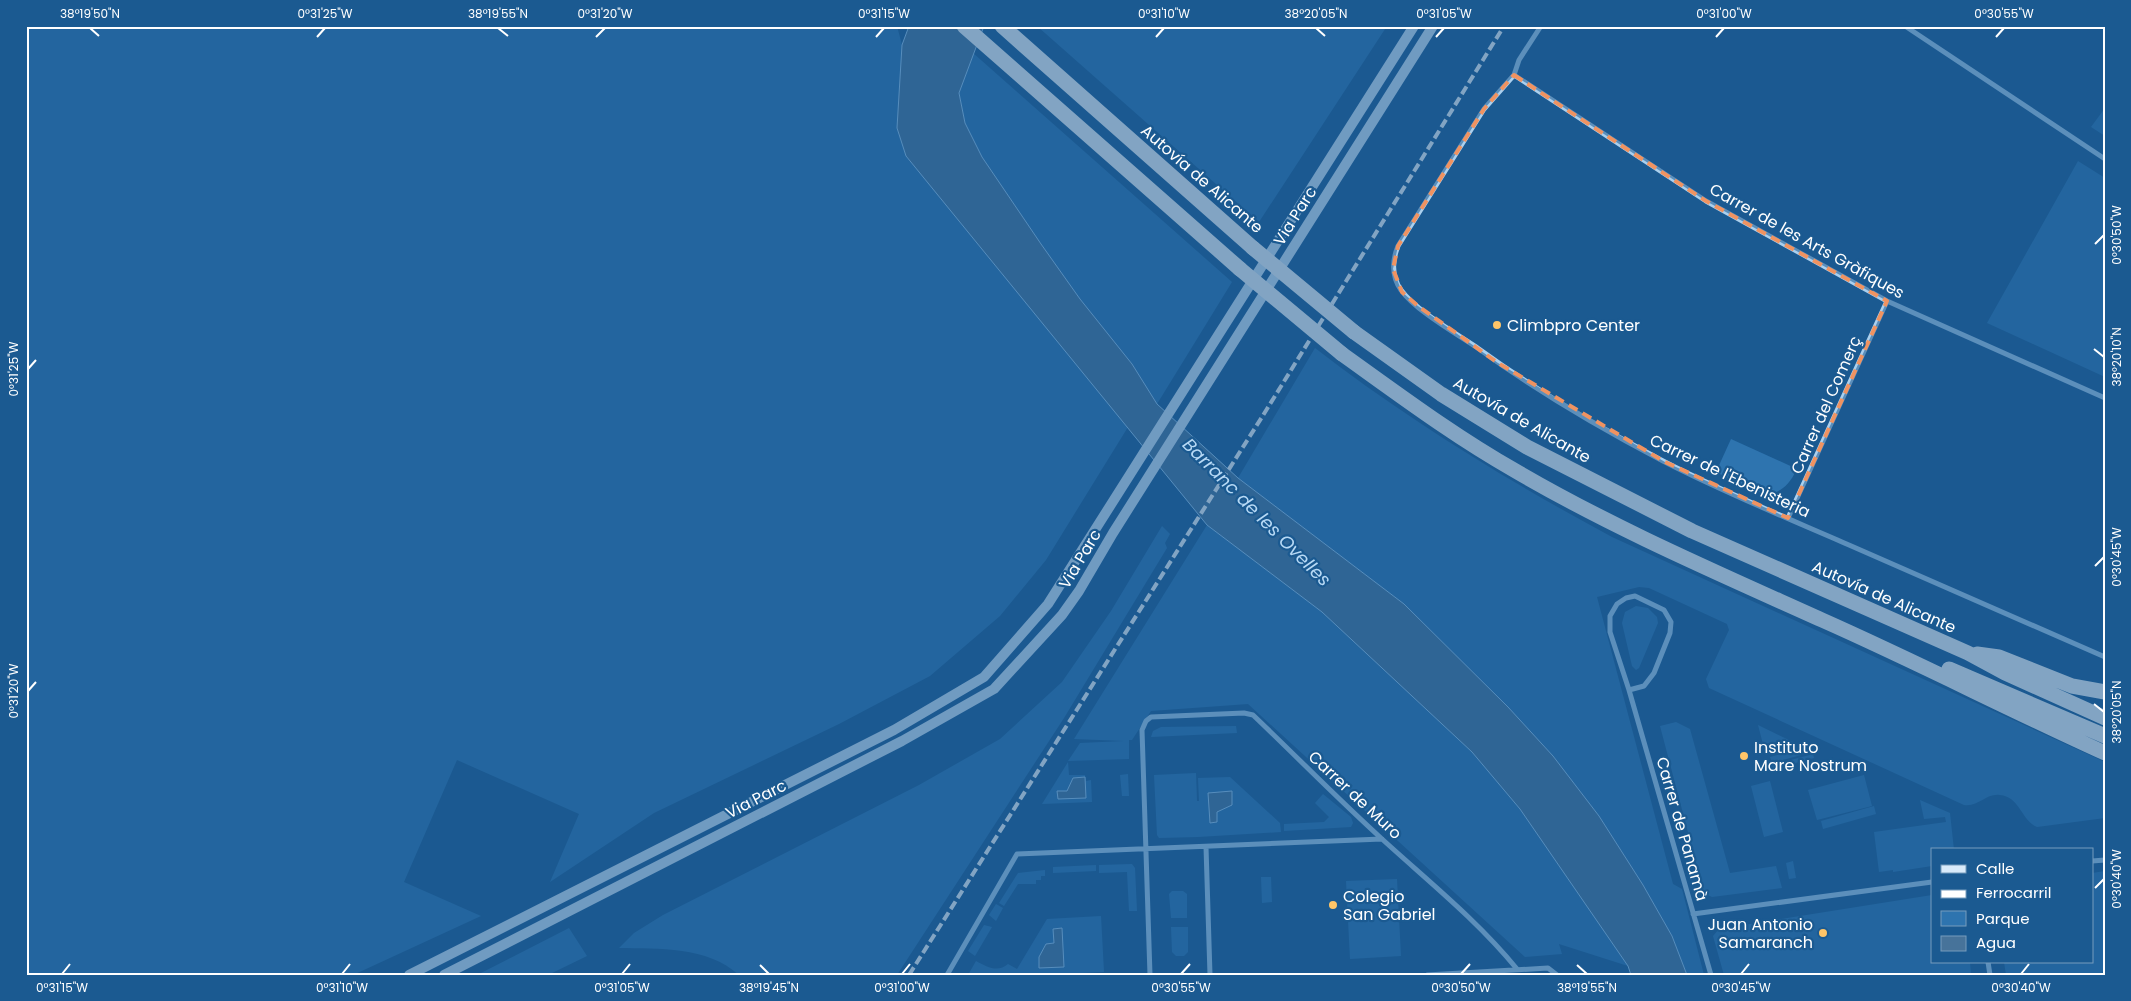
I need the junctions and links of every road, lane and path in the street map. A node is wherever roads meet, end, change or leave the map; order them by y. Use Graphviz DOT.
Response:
graph roads {
  1 [pos="964,26"];
  2 [pos="1414,26"];
  3 [pos="1432,26"];
  4 [pos="1541,26"];
  5 [pos="1905,26"];
  6 [pos="1007,31"];
  7 [pos="1514,75"];
  8 [pos="2105,159"];
  9 [pos="1887,301"];
  10 [pos="2105,398"];
  11 [pos="1788,518"];
  12 [pos="1824,620"];
  13 [pos="1968,653"];
  14 [pos="2105,657"];
  15 [pos="1629,690"];
  16 [pos="2105,692"];
  17 [pos="2104,717"];
  18 [pos="2105,736"];
  19 [pos="2105,753"];
  20 [pos="1382,839"];
  21 [pos="1206,847"];
  22 [pos="1145,849"];
  23 [pos="1931,882"];
  24 [pos="1694,914"];
  25 [pos="1516,969"];
  26 [pos="409,975"];
  27 [pos="444,975"];
  28 [pos="947,975"];
  29 [pos="1150,975"];
  30 [pos="1210,975"];
  31 [pos="1428,975"];
  32 [pos="1557,975"];
  33 [pos="1711,975"];
  1 -- 12 [label="highway, bridge"];
  2 -- 26 [label="main road, Via Parc"];
  3 -- 27 [label="main road, Via Parc"];
  4 -- 7 [label="street"];
  5 -- 8 [label="street"];
  6 -- 13 [label="highway, Autovía de Alicante, bridge"];
  7 -- 9 [label="street, Carrer de les Arts Gràfiques"];
  7 -- 11 [label="street, Carrer de l'Ebenisteria"];
  9 -- 10 [label="street, Carrer de les Arts Gràfiques"];
  9 -- 11 [label="street, Carrer del Comerç"];
  11 -- 14 [label="street, Carrer de l'Ebenisteria"];
  12 -- 18 [label="highway"];
  12 -- 19 [label="highway"];
  13 -- 16 [label="highway"];
  13 -- 17 [label="highway, Autovía de Alicante"];
  15 -- 15 [label="street, Carrer de Panamà"];
  15 -- 24 [label="street, Carrer de Panamà"];
  20 -- 21 [label="street"];
  20 -- 22 [label="street, Carrer de Muro"];
  20 -- 25 [label="street, Carrer de Muro"];
  21 -- 22 [label="street"];
  21 -- 30 [label="street"];
  22 -- 28 [label="street"];
  22 -- 29 [label="street"];
  23 -- 24 [label="street"];
  24 -- 33 [label="street, Carrer de Panamà"];
  25 -- 31 [label="street"];
  25 -- 32 [label="street"];
}
